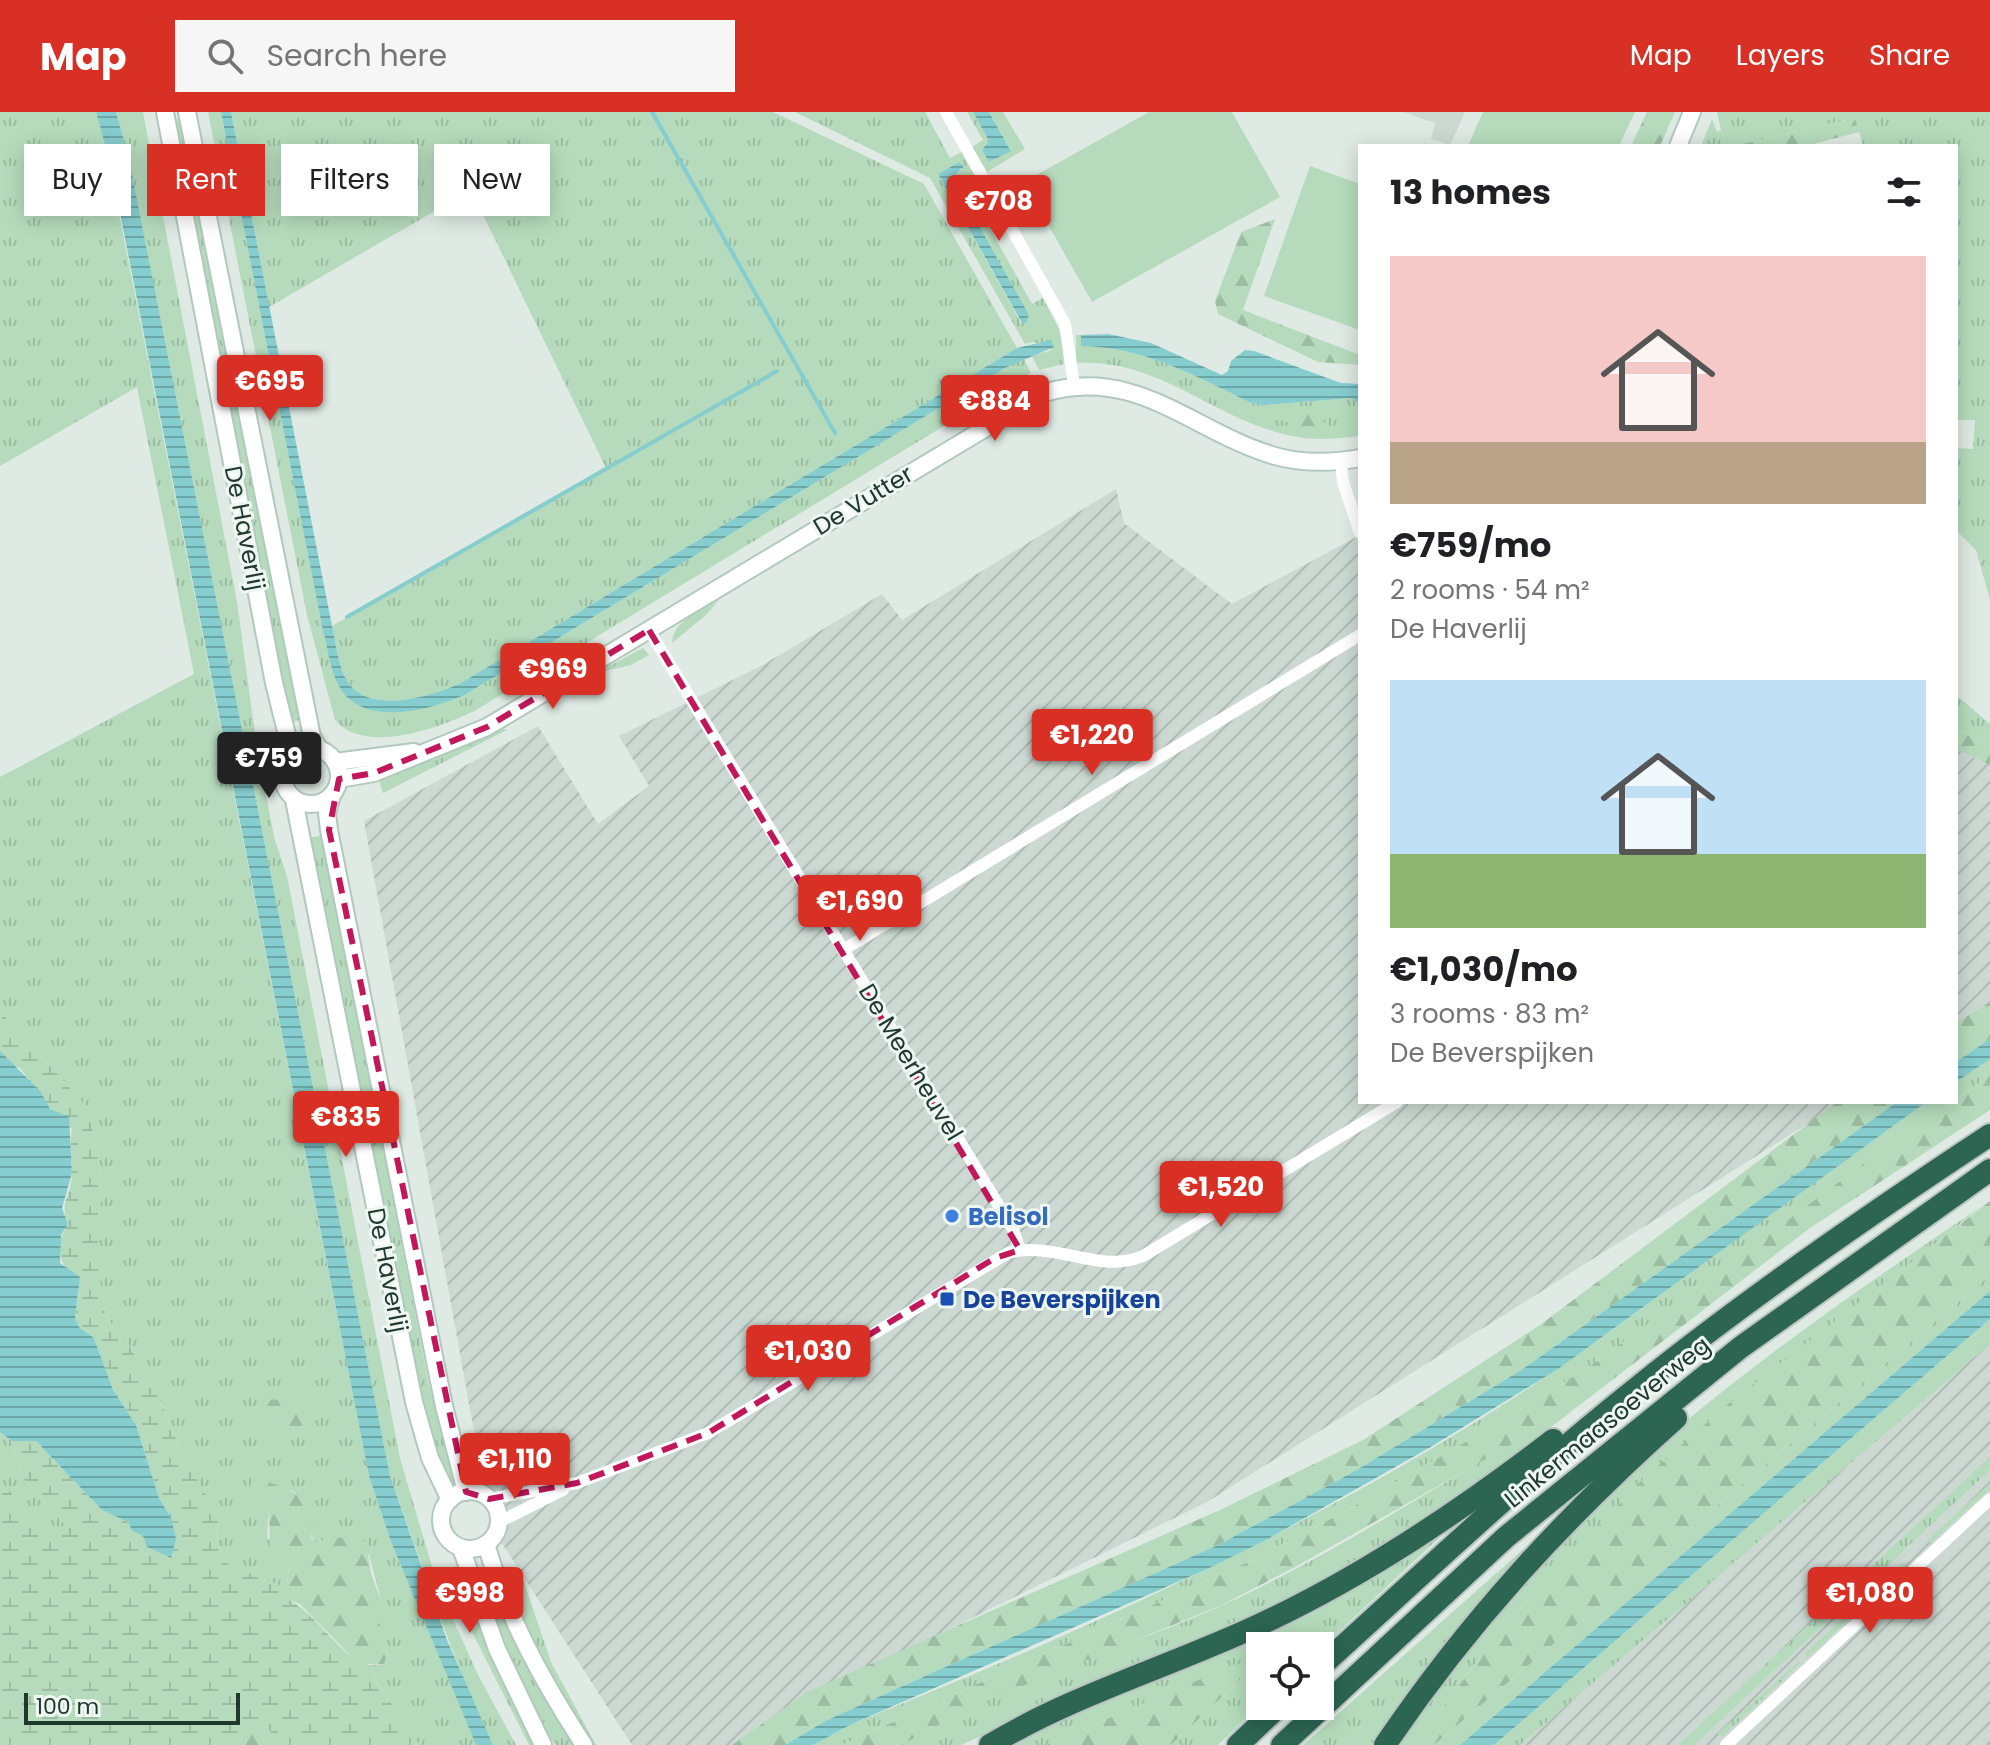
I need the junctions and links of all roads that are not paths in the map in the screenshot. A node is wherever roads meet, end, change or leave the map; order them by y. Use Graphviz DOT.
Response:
graph roads {
  1 [pos="165,112"];
  2 [pos="187,112"];
  3 [pos="946,112"];
  4 [pos="1692,112"];
  5 [pos="1679,144"];
  6 [pos="1074,385"];
  7 [pos="1358,458"];
  8 [pos="1341,462"];
  9 [pos="1358,527"];
  10 [pos="649,630"];
  11 [pos="1358,636"];
  12 [pos="319,749"];
  13 [pos="436,749"];
  14 [pos="292,755"];
  15 [pos="335,762"];
  16 [pos="339,779"];
  17 [pos="332,795"];
  18 [pos="294,800"];
  19 [pos="843,950"];
  20 [pos="1394,1104"];
  21 [pos="1990,1135"];
  22 [pos="1990,1170"];
  23 [pos="1020,1250"];
  24 [pos="1741,1347"];
  25 [pos="1639,1386"];
  26 [pos="577,1483"];
  27 [pos="466,1492"];
  28 [pos="489,1499"];
  29 [pos="1990,1499"];
  30 [pos="450,1500"];
  31 [pos="499,1522"];
  32 [pos="486,1544"];
  33 [pos="461,1548"];
  34 [pos="1334,1654"];
  35 [pos="1264,1720"];
  36 [pos="543,1745"];
  37 [pos="584,1745"];
  38 [pos="990,1745"];
  39 [pos="1238,1745"];
  40 [pos="1282,1745"];
  41 [pos="1385,1745"];
  42 [pos="1726,1745"];
  1 -- 14 [label="street, De Haverlij"];
  2 -- 12 [label="street, De Haverlij"];
  3 -- 6 [label="street"];
  4 -- 5 [label="street"];
  6 -- 8 [label="street, De Vutter"];
  6 -- 10 [label="street, De Vutter"];
  7 -- 8 [label="street, De Vutter"];
  8 -- 9 [label="street"];
  10 -- 13 [label="street, De Vutter"];
  10 -- 19 [label="street, De Meerheuvel"];
  11 -- 19 [label="street"];
  12 -- 14 [label="street"];
  12 -- 15 [label="street"];
  13 -- 15 [label="street, De Vutter"];
  13 -- 16 [label="street, De Vutter"];
  14 -- 18 [label="street"];
  15 -- 16 [label="street"];
  16 -- 17 [label="street"];
  17 -- 18 [label="street"];
  17 -- 27 [label="street, De Haverlij"];
  18 -- 30 [label="street, De Haverlij"];
  19 -- 23 [label="street, De Meerheuvel"];
  20 -- 23 [label="street"];
  21 -- 25 [label="highway, Linkermaasoeverweg"];
  22 -- 24 [label="highway, Linkermaasoeverweg"];
  23 -- 26 [label="street"];
  24 -- 40 [label="highway, Linkermaasoeverweg"];
  24 -- 41 [label="highway"];
  25 -- 34 [label="highway, Linkermaasoeverweg"];
  25 -- 38 [label="highway"];
  26 -- 28 [label="street"];
  26 -- 31 [label="street"];
  27 -- 28 [label="street"];
  27 -- 30 [label="street"];
  28 -- 31 [label="street"];
  29 -- 42 [label="street"];
  30 -- 33 [label="street"];
  31 -- 32 [label="street"];
  32 -- 33 [label="street"];
  32 -- 37 [label="street"];
  33 -- 36 [label="street"];
  35 -- 39 [label="highway"];
}
